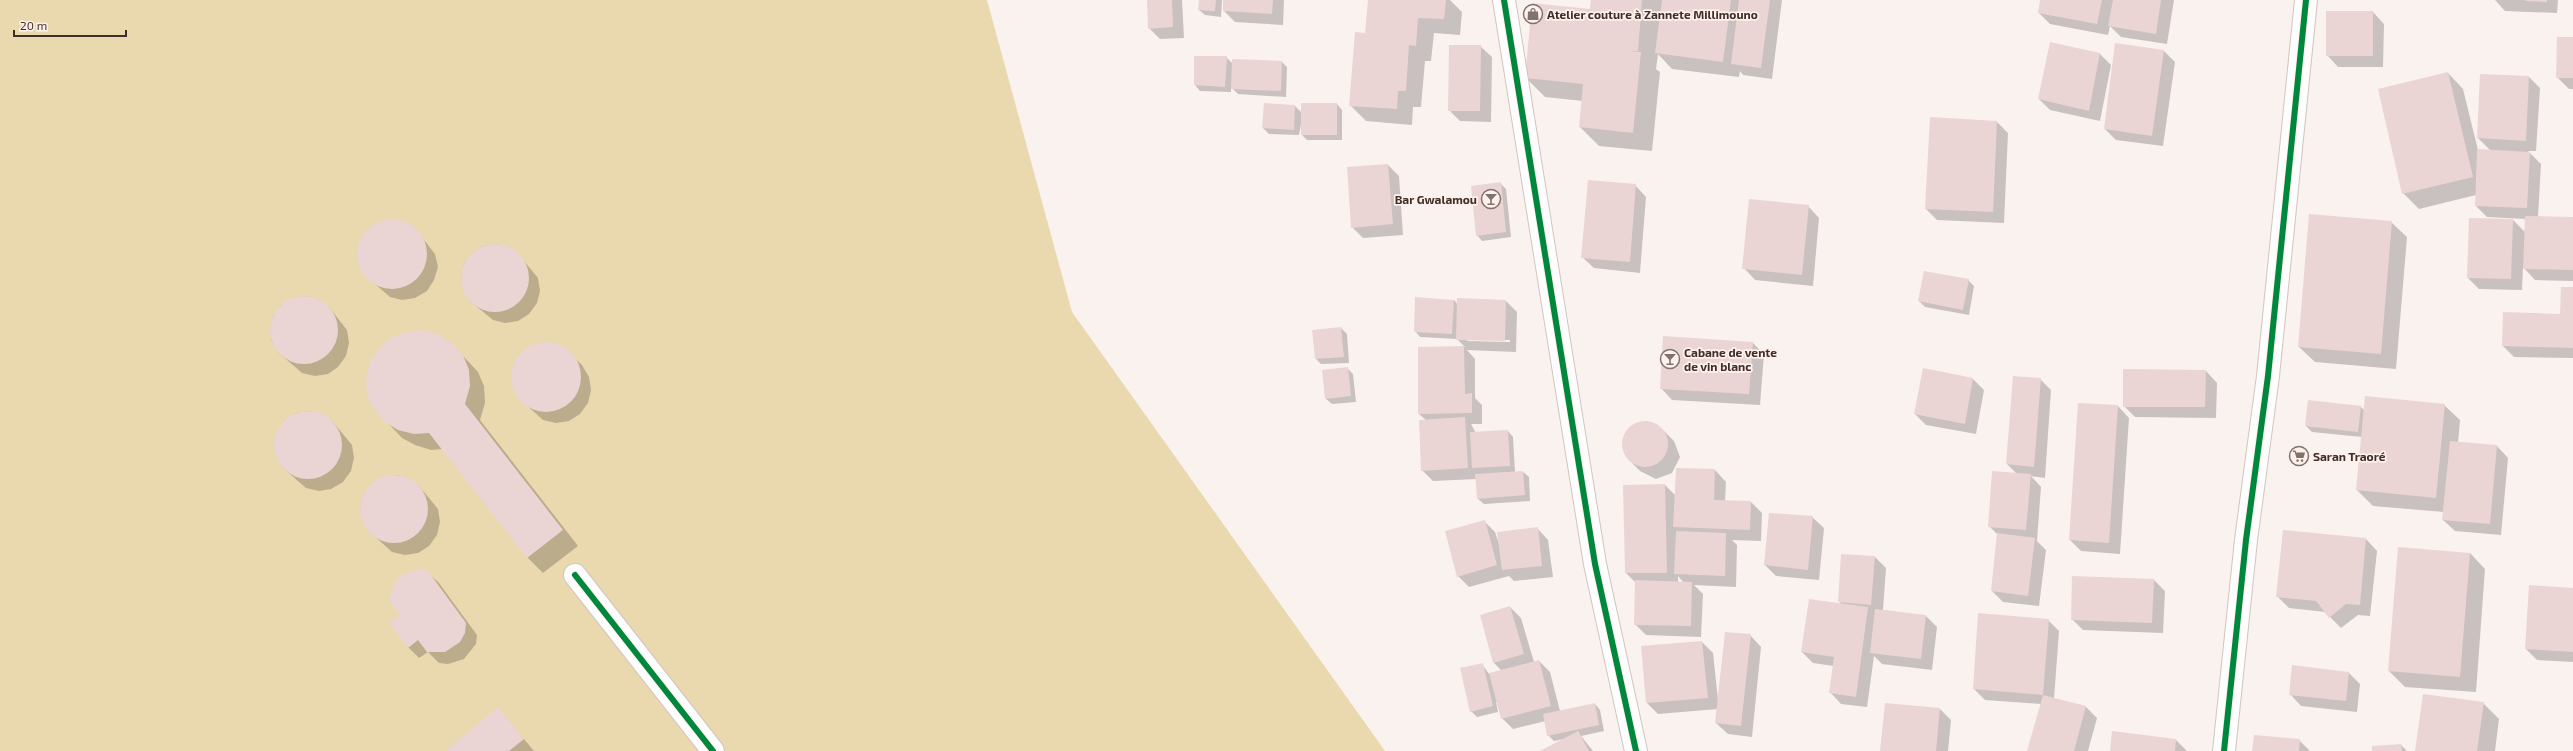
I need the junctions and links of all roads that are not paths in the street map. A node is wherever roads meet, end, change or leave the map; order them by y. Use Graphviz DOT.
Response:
graph roads {
  1 [pos="1504,0"];
  2 [pos="2306,0"];
  3 [pos="575,575"];
  4 [pos="713,751"];
  5 [pos="1636,751"];
  6 [pos="2224,751"];
  1 -- 5 [label="street"];
  2 -- 6 [label="street"];
  3 -- 4 [label="street"];
}
